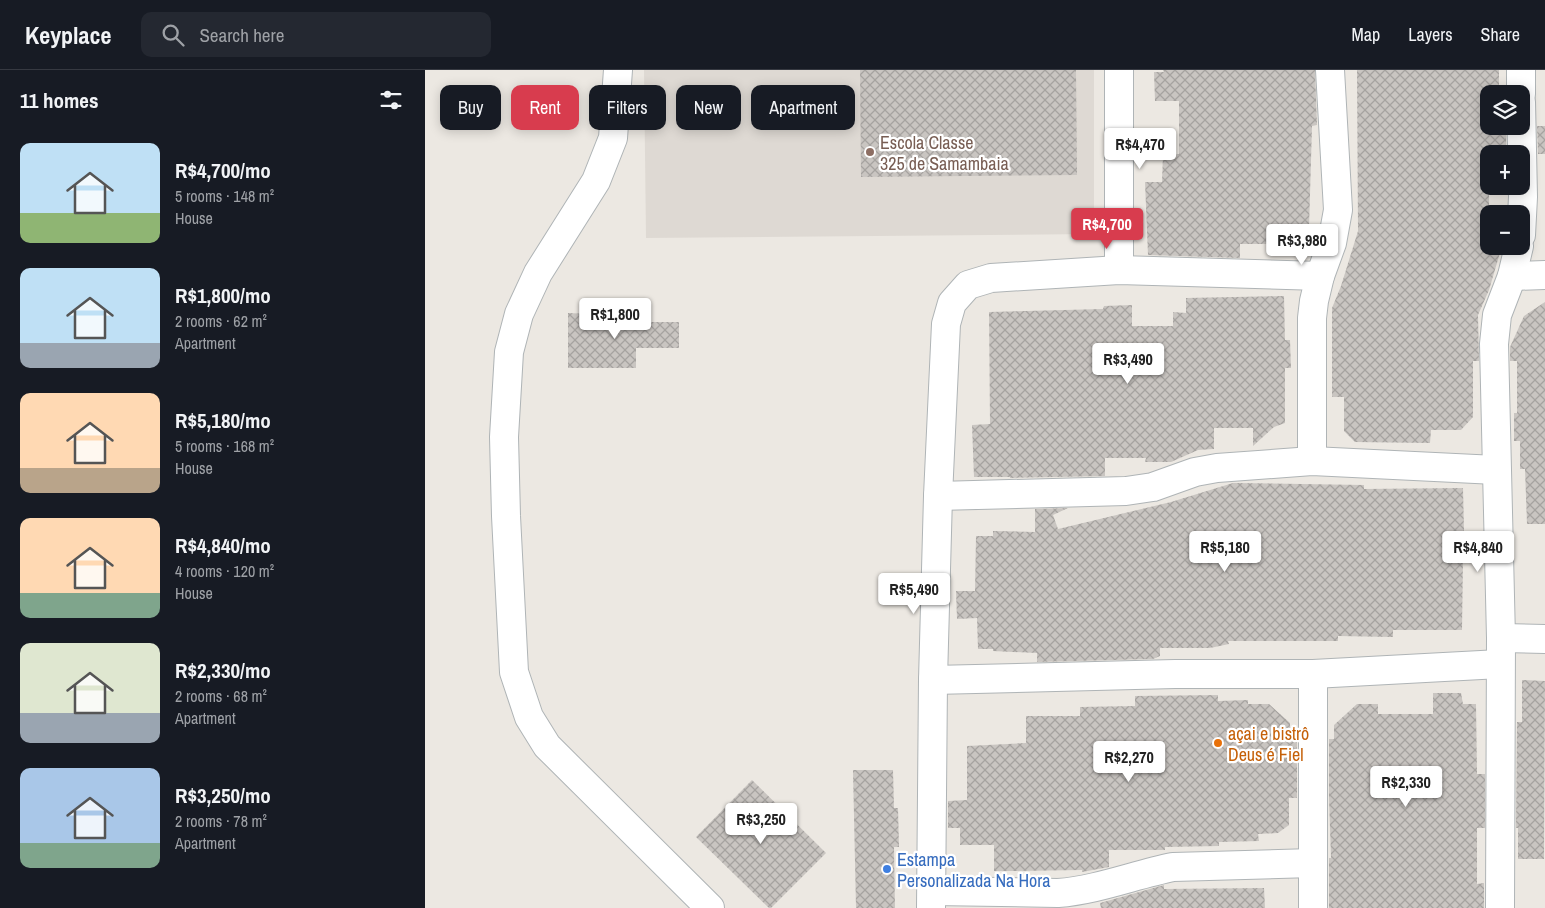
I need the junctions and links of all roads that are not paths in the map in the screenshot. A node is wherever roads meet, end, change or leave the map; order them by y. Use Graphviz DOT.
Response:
graph roads {
  1 [pos="618,70"];
  2 [pos="1119,70"];
  3 [pos="1330,70"];
  4 [pos="1521,70"];
  5 [pos="1521,85"];
  6 [pos="1522,135"];
  7 [pos="1523,205"];
  8 [pos="1517,255"];
  9 [pos="1119,270"];
  10 [pos="1545,275"];
  11 [pos="1321,276"];
  12 [pos="1512,276"];
  13 [pos="1312,461"];
  14 [pos="1496,470"];
  15 [pos="938,496"];
  16 [pos="1545,639"];
  17 [pos="1501,651"];
  18 [pos="1313,674"];
  19 [pos="933,680"];
  20 [pos="1313,862"];
  21 [pos="932,899"];
  22 [pos="711,908"];
  23 [pos="1313,908"];
  24 [pos="1500,908"];
  1 -- 22 [label="street"];
  2 -- 9 [label="street"];
  3 -- 11 [label="street"];
  4 -- 5 [label="street"];
  6 -- 7 [label="street"];
  8 -- 12 [label="street"];
  9 -- 11 [label="street"];
  9 -- 15 [label="street"];
  10 -- 12 [label="street"];
  11 -- 13 [label="street"];
  12 -- 14 [label="street"];
  13 -- 14 [label="street"];
  13 -- 15 [label="street"];
  14 -- 17 [label="street"];
  15 -- 19 [label="street"];
  16 -- 17 [label="street"];
  17 -- 18 [label="street"];
  17 -- 24 [label="street"];
  18 -- 19 [label="street"];
  18 -- 20 [label="street"];
  19 -- 21 [label="street"];
  20 -- 21 [label="street"];
  20 -- 23 [label="street"];
}
